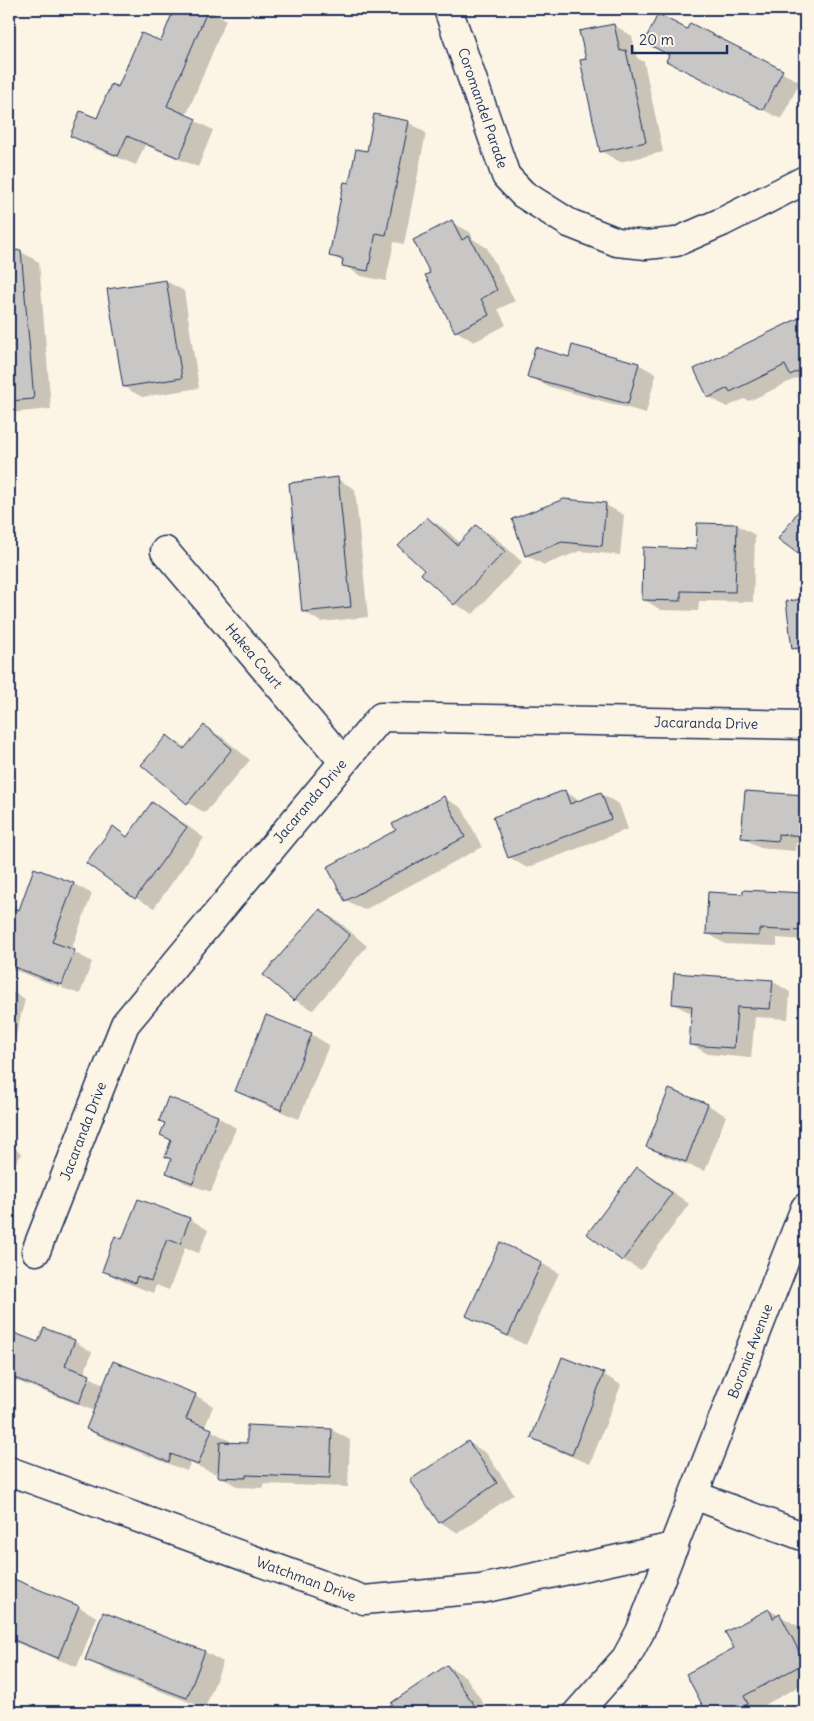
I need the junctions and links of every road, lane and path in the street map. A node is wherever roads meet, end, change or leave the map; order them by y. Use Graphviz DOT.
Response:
graph roads {
  1 [pos="448,9"];
  2 [pos="805,180"];
  3 [pos="165,551"];
  4 [pos="805,725"];
  5 [pos="343,761"];
  6 [pos="805,1208"];
  7 [pos="36,1251"];
  8 [pos="9,1471"];
  9 [pos="694,1495"];
  10 [pos="805,1538"];
  11 [pos="674,1548"];
  12 [pos="578,1712"];
  1 -- 2 [label="street, Coromandel Parade"];
  3 -- 5 [label="street, Hakea Court"];
  4 -- 5 [label="street, Jacaranda Drive"];
  5 -- 7 [label="street, Jacaranda Drive"];
  6 -- 9 [label="street, Boronia Avenue"];
  8 -- 11 [label="street, Watchman Drive"];
  9 -- 10 [label="street"];
  9 -- 11 [label="street, Boronia Avenue"];
  11 -- 12 [label="street, Boronia Avenue"];
}
